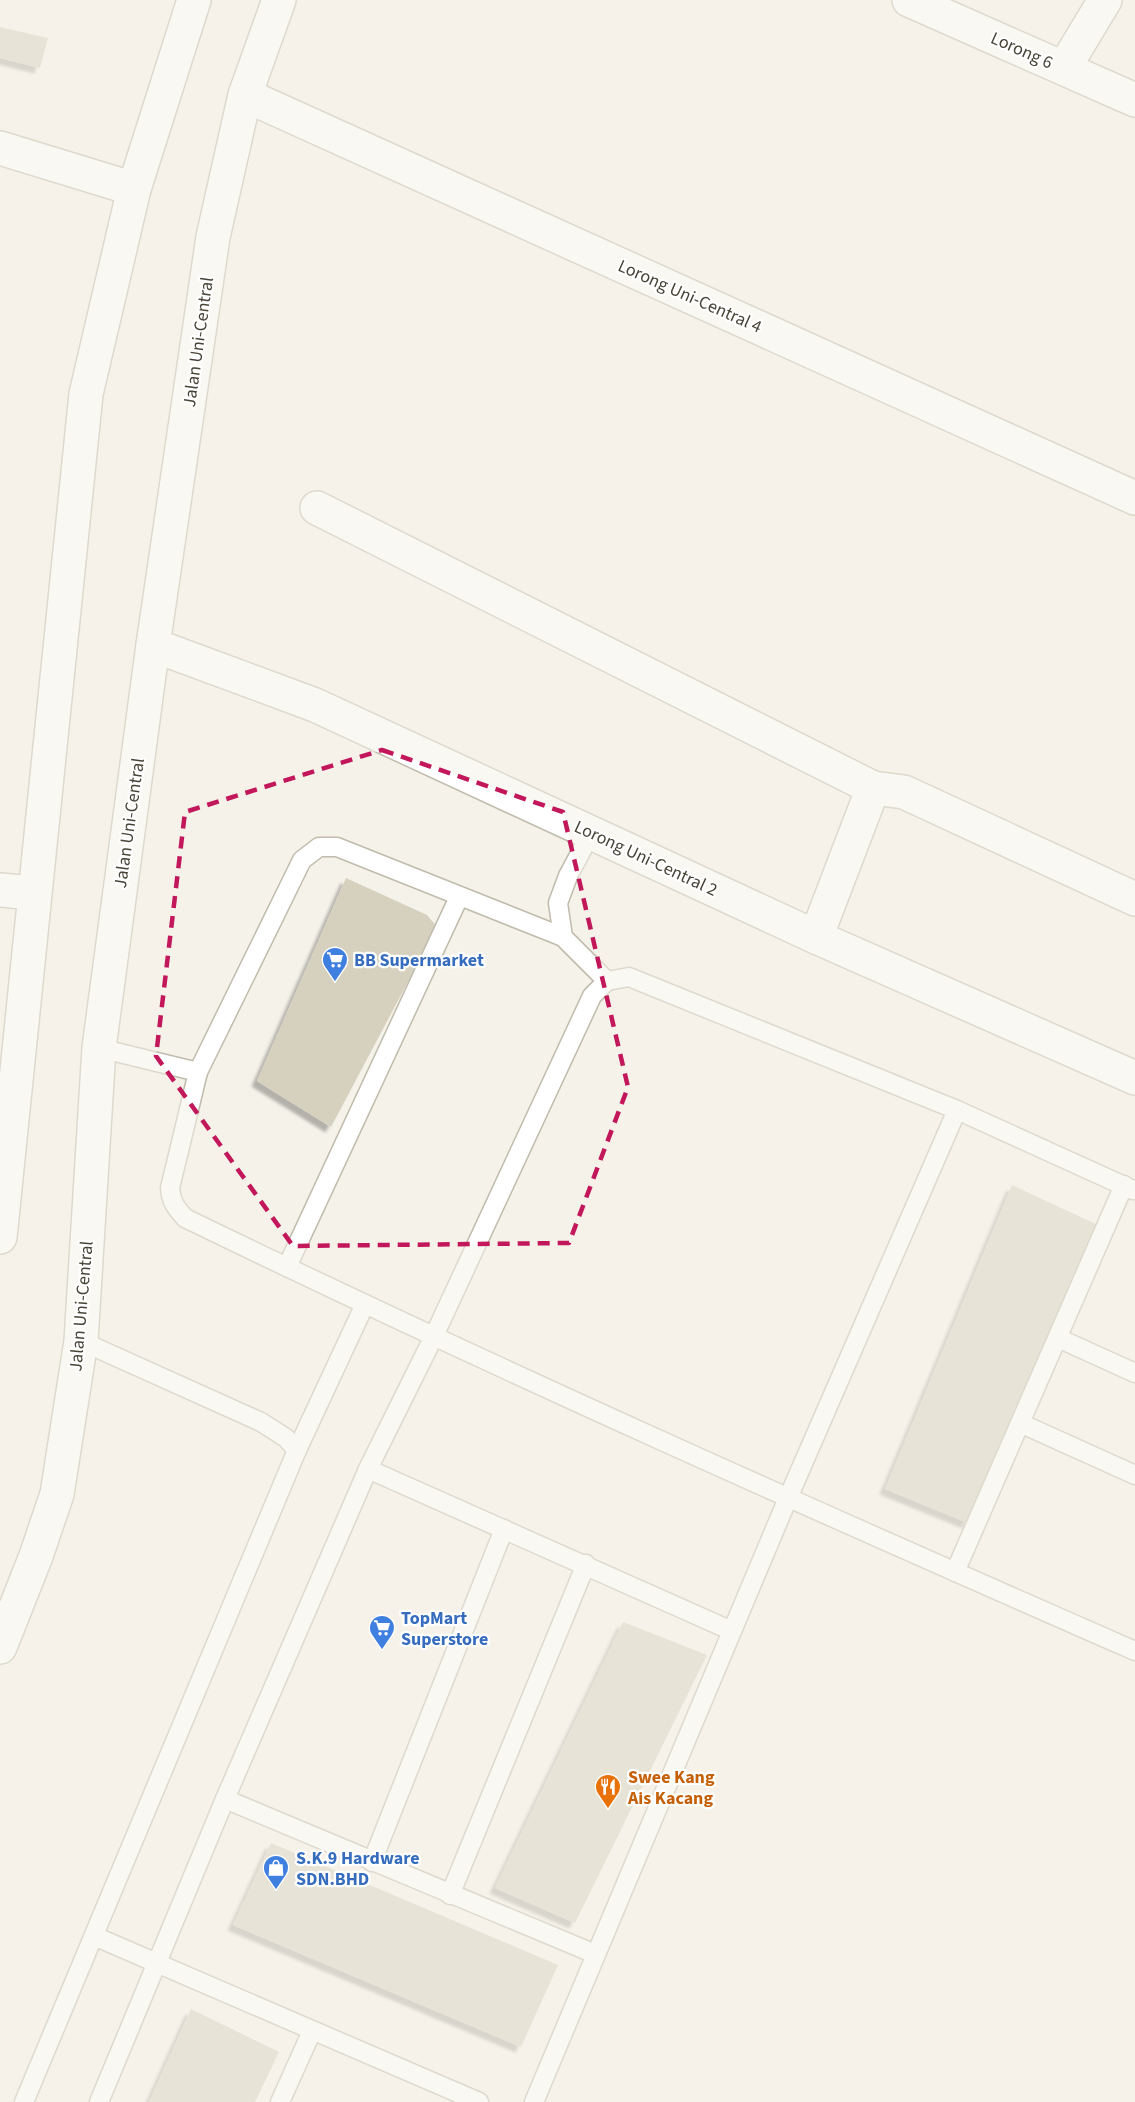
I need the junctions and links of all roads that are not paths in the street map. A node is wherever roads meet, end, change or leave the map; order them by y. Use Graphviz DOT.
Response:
graph roads {
  1 [pos="194,0"];
  2 [pos="279,0"];
  3 [pos="909,0"];
  4 [pos="1105,0"];
  5 [pos="1064,68"];
  6 [pos="244,95"];
  7 [pos="1135,100"];
  8 [pos="0,148"];
  9 [pos="134,189"];
  10 [pos="1135,498"];
  11 [pos="317,508"];
  12 [pos="153,645"];
  13 [pos="873,788"];
  14 [pos="591,833"];
  15 [pos="0,890"];
  16 [pos="33,892"];
  17 [pos="459,897"];
  18 [pos="1135,899"];
  19 [pos="563,937"];
  20 [pos="816,937"];
  21 [pos="607,981"];
  22 [pos="99,1048"];
  23 [pos="198,1072"];
  24 [pos="1135,1078"];
  25 [pos="957,1110"];
  26 [pos="1130,1188"];
  27 [pos="0,1237"];
  28 [pos="287,1268"];
  29 [pos="365,1304"];
  30 [pos="433,1338"];
  31 [pos="1058,1338"];
  32 [pos="81,1341"];
  33 [pos="1135,1373"];
  34 [pos="1020,1423"];
  35 [pos="297,1450"];
  36 [pos="369,1470"];
  37 [pos="1135,1474"];
  38 [pos="788,1498"];
  39 [pos="504,1529"];
  40 [pos="586,1564"];
  41 [pos="955,1572"];
  42 [pos="732,1631"];
  43 [pos="0,1647"];
  44 [pos="1135,1651"];
  45 [pos="225,1799"];
  46 [pos="372,1862"];
  47 [pos="450,1895"];
  48 [pos="94,1936"];
  49 [pos="595,1954"];
  50 [pos="157,1962"];
  51 [pos="312,2031"];
  52 [pos="24,2102"];
  53 [pos="99,2102"];
  54 [pos="280,2102"];
  55 [pos="479,2102"];
  56 [pos="534,2102"];
  1 -- 9 [label="street"];
  2 -- 6 [label="street, Jalan Uni-Central"];
  3 -- 5 [label="street, Lorong 6"];
  4 -- 5 [label="street"];
  5 -- 7 [label="street, Lorong 6"];
  6 -- 10 [label="street, Lorong Uni-Central 4"];
  6 -- 12 [label="street, Jalan Uni-Central"];
  8 -- 9 [label="street"];
  9 -- 16 [label="street"];
  11 -- 13 [label="street"];
  12 -- 14 [label="street, Lorong Uni-Central 2"];
  12 -- 22 [label="street, Jalan Uni-Central"];
  13 -- 18 [label="street"];
  13 -- 20 [label="street"];
  14 -- 19 [label="lane"];
  14 -- 20 [label="street, Lorong Uni-Central 2"];
  15 -- 16 [label="street"];
  16 -- 27 [label="street"];
  17 -- 19 [label="lane"];
  17 -- 23 [label="lane"];
  17 -- 28 [label="lane"];
  19 -- 21 [label="lane"];
  20 -- 24 [label="street, Lorong Uni-Central 2"];
  21 -- 25 [label="lane"];
  21 -- 30 [label="lane"];
  22 -- 23 [label="lane"];
  22 -- 32 [label="street, Jalan Uni-Central"];
  23 -- 28 [label="lane"];
  25 -- 26 [label="lane"];
  25 -- 38 [label="lane"];
  26 -- 31 [label="lane"];
  28 -- 29 [label="lane"];
  29 -- 30 [label="lane"];
  29 -- 35 [label="lane"];
  30 -- 36 [label="lane"];
  30 -- 38 [label="lane"];
  31 -- 33 [label="lane"];
  31 -- 34 [label="lane"];
  32 -- 35 [label="lane"];
  32 -- 43 [label="street, Jalan Uni-Central"];
  34 -- 37 [label="lane"];
  34 -- 41 [label="lane"];
  35 -- 48 [label="lane"];
  36 -- 39 [label="lane"];
  36 -- 45 [label="lane"];
  38 -- 41 [label="lane"];
  38 -- 42 [label="lane"];
  39 -- 40 [label="lane"];
  39 -- 46 [label="lane"];
  40 -- 42 [label="lane"];
  40 -- 47 [label="lane"];
  41 -- 44 [label="lane"];
  42 -- 49 [label="lane"];
  45 -- 46 [label="lane"];
  45 -- 50 [label="lane"];
  46 -- 47 [label="lane"];
  47 -- 49 [label="lane"];
  48 -- 50 [label="lane"];
  48 -- 52 [label="lane"];
  49 -- 56 [label="lane"];
  50 -- 51 [label="lane"];
  50 -- 53 [label="lane"];
  51 -- 54 [label="lane"];
  51 -- 55 [label="lane"];
}
